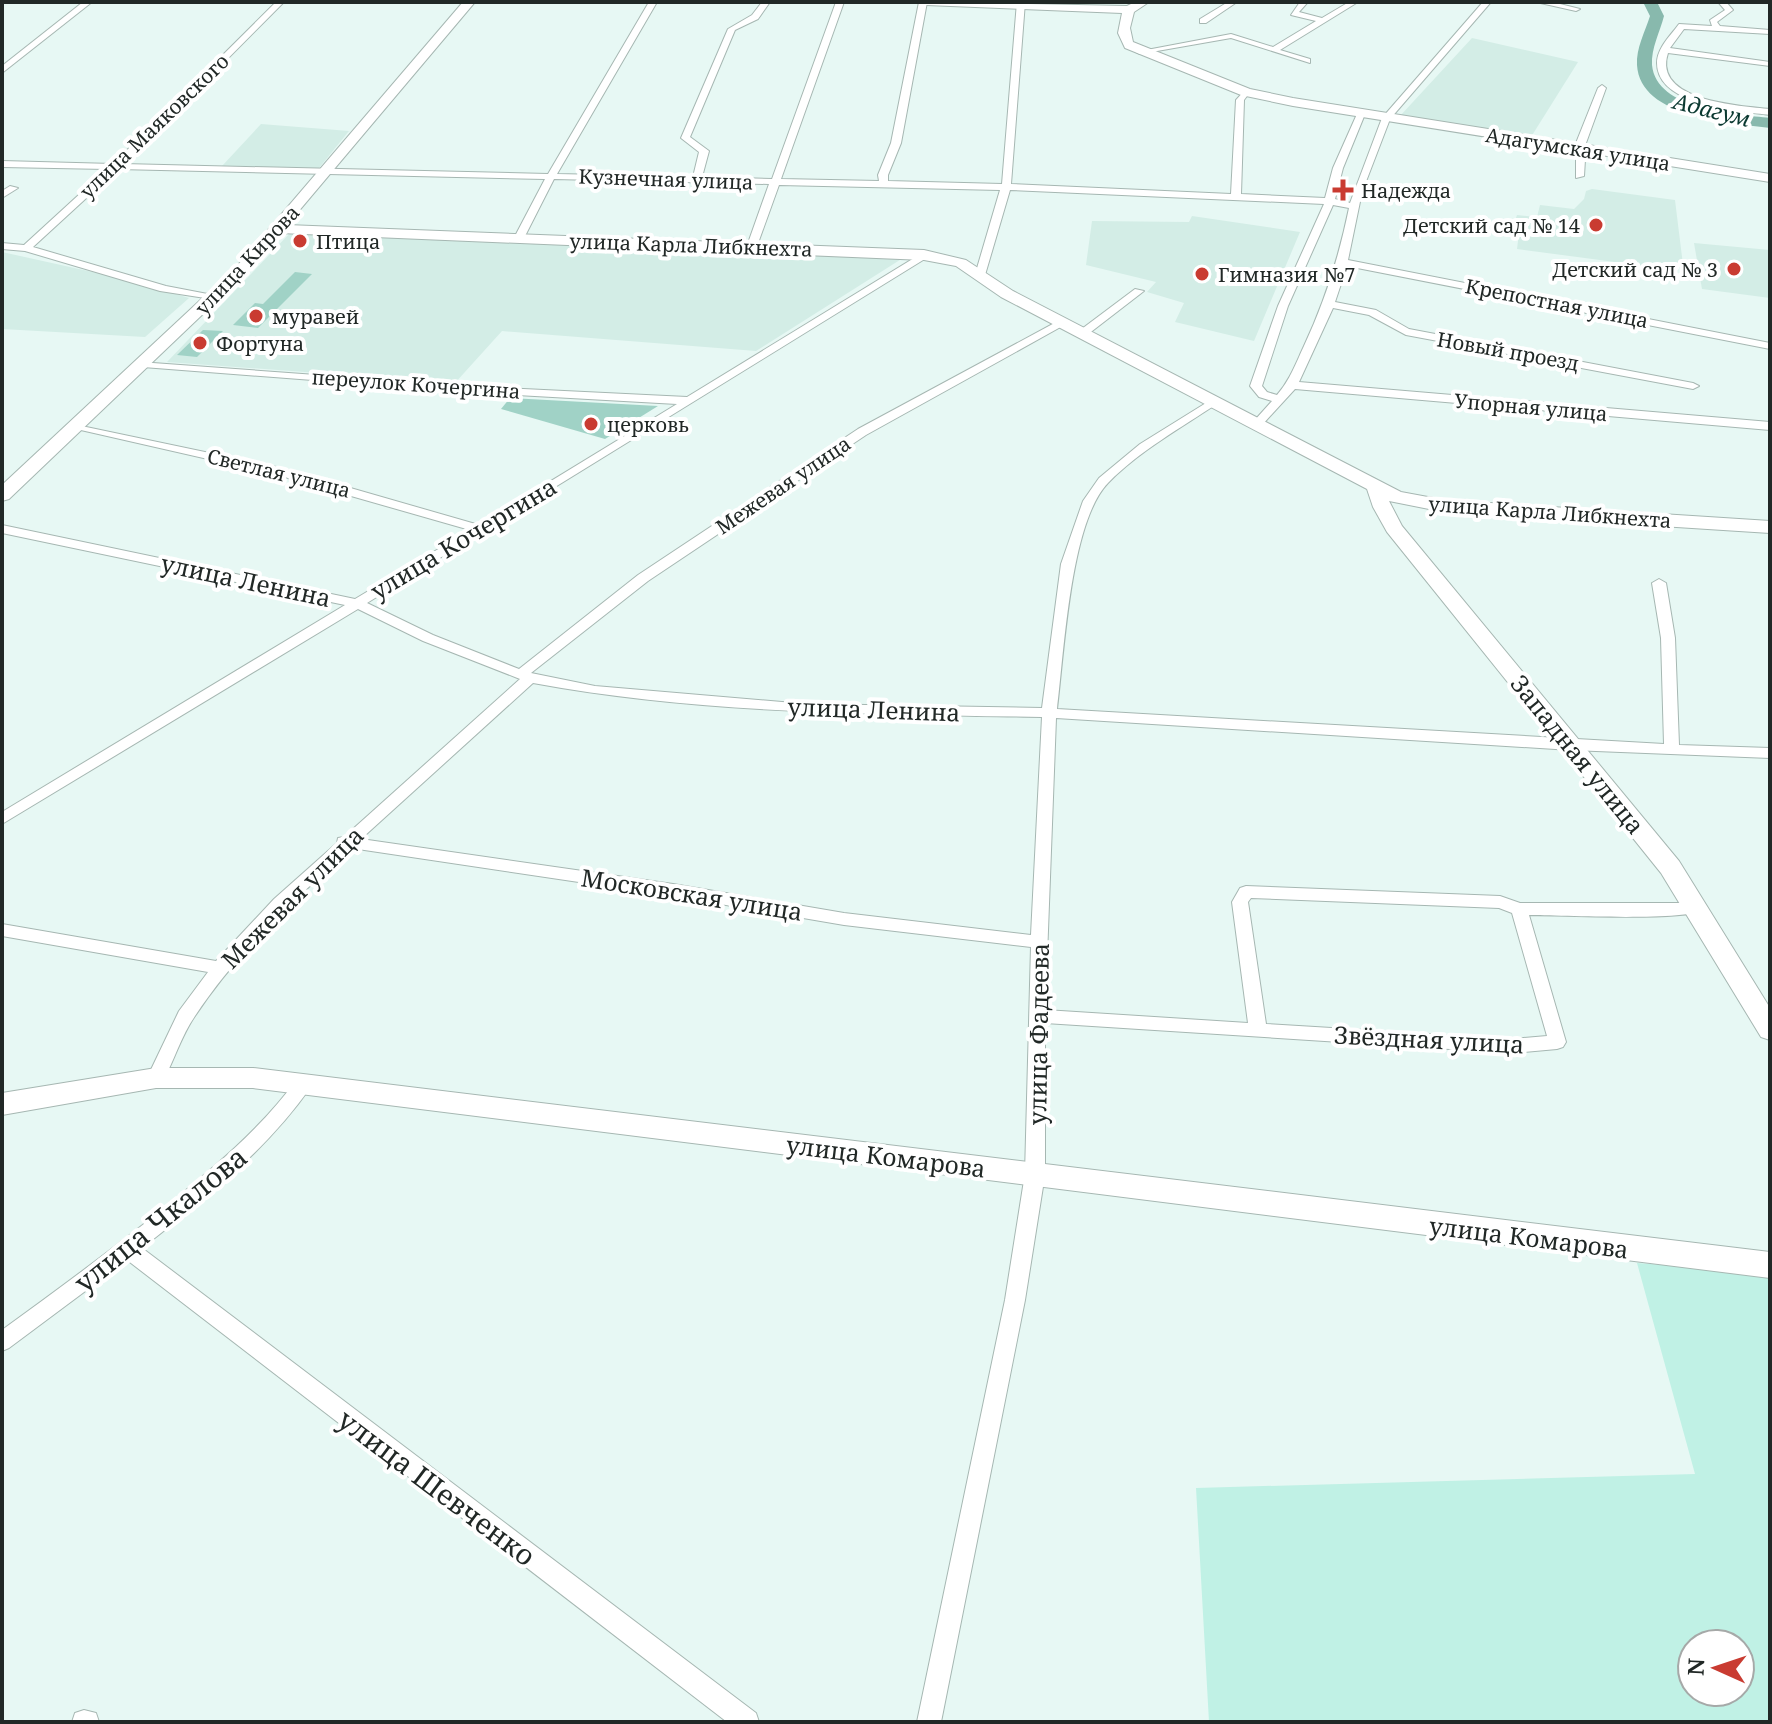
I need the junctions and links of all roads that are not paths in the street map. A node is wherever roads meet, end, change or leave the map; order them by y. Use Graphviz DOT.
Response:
graph roads {
  1 [pos="88,2"];
  2 [pos="280,2"];
  3 [pos="469,2"];
  4 [pos="653,2"];
  5 [pos="766,2"];
  6 [pos="840,2"];
  7 [pos="924,2"];
  8 [pos="938,2"];
  9 [pos="1143,2"];
  10 [pos="1233,2"];
  11 [pos="1304,2"];
  12 [pos="1354,2"];
  13 [pos="1487,2"];
  14 [pos="1540,2"];
  15 [pos="1722,2"];
  16 [pos="1021,4"];
  17 [pos="1576,9"];
  18 [pos="1129,10"];
  19 [pos="1203,21"];
  20 [pos="1325,21"];
  21 [pos="1718,29"];
  22 [pos="1770,32"];
  23 [pos="1274,50"];
  24 [pos="1665,50"];
  25 [pos="1140,52"];
  26 [pos="1307,61"];
  27 [pos="1770,64"];
  28 [pos="2,70"];
  29 [pos="1602,88"];
  30 [pos="1246,92"];
  31 [pos="1770,112"];
  32 [pos="1361,114"];
  33 [pos="1386,118"];
  34 [pos="1583,149"];
  35 [pos="2,164"];
  36 [pos="115,167"];
  37 [pos="327,172"];
  38 [pos="551,176"];
  39 [pos="1579,176"];
  40 [pos="1770,178"];
  41 [pos="697,180"];
  42 [pos="775,183"];
  43 [pos="884,185"];
  44 [pos="1006,187"];
  45 [pos="13,188"];
  46 [pos="2,195"];
  47 [pos="1236,196"];
  48 [pos="1329,201"];
  49 [pos="1355,207"];
  50 [pos="279,229"];
  51 [pos="519,238"];
  52 [pos="2,246"];
  53 [pos="752,246"];
  54 [pos="26,248"];
  55 [pos="924,255"];
  56 [pos="1343,262"];
  57 [pos="980,275"];
  58 [pos="1139,291"];
  59 [pos="214,298"];
  60 [pos="1329,304"];
  61 [pos="1062,322"];
  62 [pos="1083,333"];
  63 [pos="1770,346"];
  64 [pos="143,364"];
  65 [pos="1292,385"];
  66 [pos="1693,386"];
  67 [pos="1280,399"];
  68 [pos="688,401"];
  69 [pos="1214,401"];
  70 [pos="1258,423"];
  71 [pos="76,426"];
  72 [pos="1770,426"];
  73 [pos="1376,488"];
  74 [pos="2,495"];
  75 [pos="1770,527"];
  76 [pos="2,529"];
  77 [pos="480,529"];
  78 [pos="1659,583"];
  79 [pos="356,603"];
  80 [pos="526,676"];
  81 [pos="1049,713"];
  82 [pos="1571,745"];
  83 [pos="1672,747"];
  84 [pos="1770,753"];
  85 [pos="2,819"];
  86 [pos="344,842"];
  87 [pos="1519,909"];
  88 [pos="1695,909"];
  89 [pos="2,930"];
  90 [pos="1040,942"];
  91 [pos="220,968"];
  92 [pos="1036,1016"];
  93 [pos="1258,1030"];
  94 [pos="1770,1030"];
  95 [pos="156,1078"];
  96 [pos="304,1083"];
  97 [pos="2,1104"];
  98 [pos="1035,1174"];
  99 [pos="128,1249"];
  100 [pos="1770,1265"];
  101 [pos="2,1342"];
  102 [pos="747,1722"];
  103 [pos="929,1722"];
  1 -- 28 [label="street"];
  2 -- 36 [label="street, улица Маяковского"];
  3 -- 37 [label="main road, улица Кирова"];
  4 -- 38 [label="street"];
  5 -- 41 [label="street"];
  6 -- 42 [label="street"];
  7 -- 8 [label="main road"];
  7 -- 43 [label="street"];
  8 -- 16 [label="main road"];
  9 -- 18 [label="main road"];
  10 -- 19 [label="street"];
  11 -- 20 [label="street"];
  12 -- 20 [label="street"];
  13 -- 33 [label="street"];
  14 -- 17 [label="street"];
  15 -- 21 [label="street"];
  16 -- 18 [label="main road"];
  16 -- 44 [label="street"];
  18 -- 25 [label="main road"];
  20 -- 23 [label="street"];
  21 -- 22 [label="street"];
  21 -- 24 [label="street"];
  23 -- 25 [label="street"];
  23 -- 26 [label="street"];
  24 -- 27 [label="street"];
  24 -- 31 [label="street"];
  25 -- 30 [label="main road, Адагумская улица"];
  29 -- 34 [label="street"];
  30 -- 32 [label="main road, Адагумская улица"];
  30 -- 47 [label="street"];
  32 -- 33 [label="main road, Адагумская улица"];
  32 -- 48 [label="street"];
  33 -- 34 [label="main road, Адагумская улица"];
  33 -- 49 [label="street"];
  34 -- 39 [label="street"];
  34 -- 40 [label="main road, Адагумская улица"];
  35 -- 36 [label="street, Кузнечная улица"];
  36 -- 37 [label="street, Кузнечная улица"];
  36 -- 54 [label="street, улица Маяковского"];
  37 -- 38 [label="street, Кузнечная улица"];
  37 -- 50 [label="main road, улица Кирова"];
  38 -- 41 [label="street, Кузнечная улица"];
  38 -- 51 [label="street"];
  41 -- 42 [label="street, Кузнечная улица"];
  42 -- 43 [label="street, Кузнечная улица"];
  42 -- 53 [label="street"];
  43 -- 44 [label="street, Кузнечная улица"];
  44 -- 47 [label="street, Кузнечная улица"];
  44 -- 57 [label="street"];
  45 -- 46 [label="street"];
  47 -- 48 [label="street, Кузнечная улица"];
  48 -- 49 [label="street"];
  48 -- 67 [label="street"];
  49 -- 56 [label="street"];
  50 -- 51 [label="main road, улица Карла Либкнехта"];
  50 -- 59 [label="main road, улица Кирова"];
  51 -- 53 [label="main road, улица Карла Либкнехта"];
  52 -- 54 [label="street"];
  53 -- 55 [label="main road, улица Карла Либкнехта"];
  54 -- 59 [label="street"];
  55 -- 57 [label="main road, улица Карла Либкнехта"];
  55 -- 68 [label="street, улица Кочергина"];
  56 -- 60 [label="street"];
  56 -- 63 [label="street, Крепостная улица"];
  57 -- 61 [label="main road, улица Карла Либкнехта"];
  58 -- 62 [label="street"];
  59 -- 64 [label="main road, улица Кирова"];
  60 -- 65 [label="street"];
  60 -- 66 [label="street, Новый проезд"];
  61 -- 62 [label="main road, улица Карла Либкнехта"];
  61 -- 80 [label="street, Межевая улица"];
  62 -- 69 [label="main road, улица Карла Либкнехта"];
  64 -- 68 [label="street, переулок Кочергина"];
  64 -- 71 [label="main road, улица Кирова"];
  65 -- 67 [label="street"];
  65 -- 72 [label="street, Упорная улица"];
  67 -- 70 [label="street"];
  68 -- 77 [label="street, улица Кочергина"];
  69 -- 70 [label="main road, улица Карла Либкнехта"];
  69 -- 81 [label="street, улица Фадеева"];
  70 -- 73 [label="main road, улица Карла Либкнехта"];
  71 -- 74 [label="main road, улица Кирова"];
  71 -- 77 [label="street, Светлая улица"];
  73 -- 75 [label="main road, улица Карла Либкнехта"];
  73 -- 82 [label="main road, Западная улица"];
  76 -- 79 [label="street, улица Ленина"];
  77 -- 79 [label="street, улица Кочергина"];
  78 -- 83 [label="street"];
  79 -- 80 [label="street, улица Ленина"];
  79 -- 85 [label="street, улица Кочергина"];
  80 -- 81 [label="street, улица Ленина"];
  80 -- 86 [label="street, Межевая улица"];
  81 -- 82 [label="street, улица Ленина"];
  81 -- 90 [label="street, улица Фадеева"];
  82 -- 83 [label="street, улица Ленина"];
  82 -- 88 [label="main road, Западная улица"];
  83 -- 84 [label="street, улица Ленина"];
  86 -- 90 [label="street, Московская улица"];
  86 -- 91 [label="street, Межевая улица"];
  87 -- 88 [label="street"];
  87 -- 93 [label="street"];
  87 -- 93 [label="street, Звёздная улица"];
  88 -- 94 [label="main road, Западная улица"];
  89 -- 91 [label="street"];
  90 -- 92 [label="street, улица Фадеева"];
  91 -- 95 [label="street, Межевая улица"];
  92 -- 93 [label="street, Звёздная улица"];
  92 -- 98 [label="street, улица Фадеева"];
  95 -- 96 [label="main road, улица Комарова"];
  95 -- 97 [label="main road, улица Комарова"];
  96 -- 98 [label="main road, улица Комарова"];
  96 -- 99 [label="street, улица Чкалова"];
  98 -- 100 [label="main road, улица Комарова"];
  98 -- 103 [label="street, улица Фадеева"];
  99 -- 101 [label="street, улица Чкалова"];
  99 -- 102 [label="street, улица Шевченко"];
}
